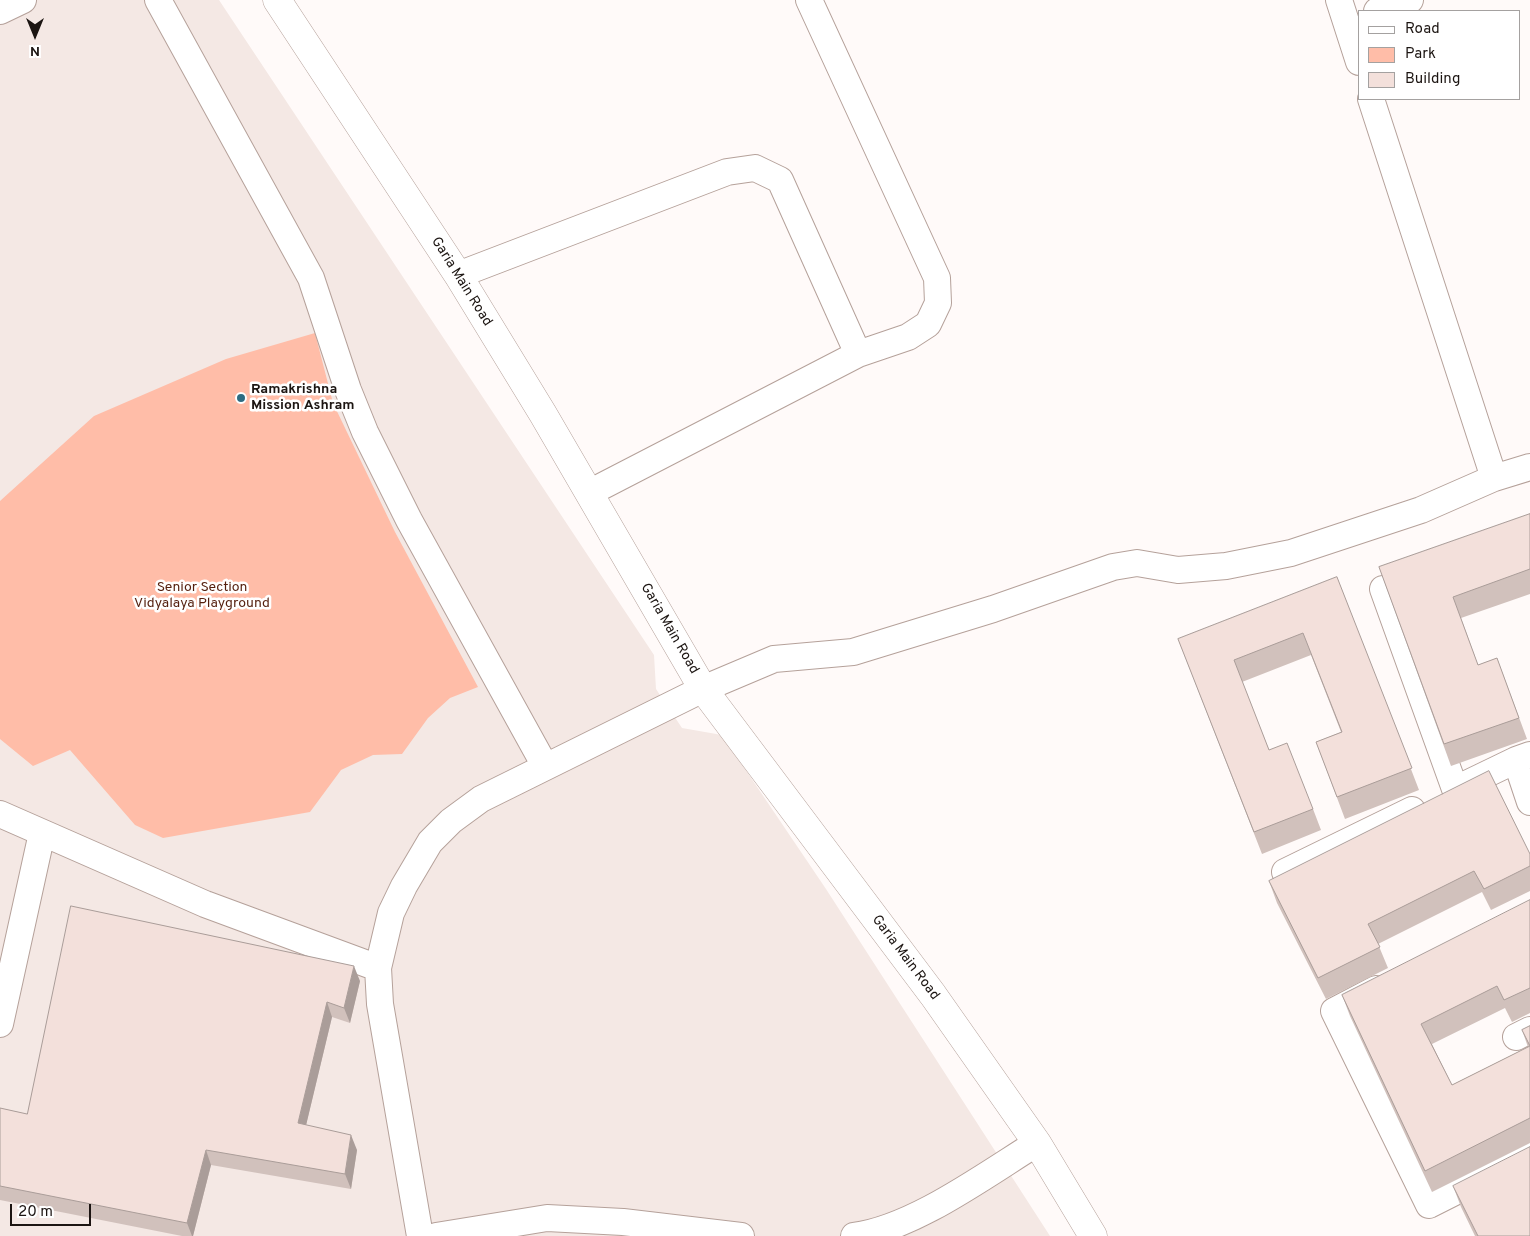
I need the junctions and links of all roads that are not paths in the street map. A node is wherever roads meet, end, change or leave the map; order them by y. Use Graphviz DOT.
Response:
graph roads {
  1 [pos="23,0"];
  2 [pos="158,0"];
  3 [pos="277,0"];
  4 [pos="809,0"];
  5 [pos="1410,0"];
  6 [pos="1380,10"];
  7 [pos="0,11"];
  8 [pos="1348,13"];
  9 [pos="1358,58"];
  10 [pos="1370,100"];
  11 [pos="458,275"];
  12 [pos="858,354"];
  13 [pos="1530,467"];
  14 [pos="1494,478"];
  15 [pos="589,493"];
  16 [pos="1382,589"];
  17 [pos="703,689"];
  18 [pos="1523,758"];
  19 [pos="545,766"];
  20 [pos="1455,789"];
  21 [pos="1530,802"];
  22 [pos="0,814"];
  23 [pos="42,832"];
  24 [pos="1285,872"];
  25 [pos="378,968"];
  26 [pos="1394,980"];
  27 [pos="0,1024"];
  28 [pos="1037,1143"];
  29 [pos="1530,1154"];
  30 [pos="420,1236"];
  31 [pos="436,1236"];
  32 [pos="741,1236"];
  33 [pos="854,1236"];
  34 [pos="1093,1236"];
  1 -- 7 [label="street"];
  2 -- 19 [label="street"];
  3 -- 11 [label="main road, Garia Main Road"];
  4 -- 12 [label="street"];
  5 -- 6 [label="street"];
  8 -- 9 [label="street"];
  10 -- 14 [label="street"];
  11 -- 12 [label="street"];
  11 -- 15 [label="main road, Garia Main Road"];
  12 -- 15 [label="street"];
  13 -- 14 [label="street"];
  14 -- 17 [label="street"];
  15 -- 17 [label="main road, Garia Main Road"];
  16 -- 20 [label="street"];
  17 -- 19 [label="street"];
  17 -- 28 [label="main road, Garia Main Road"];
  18 -- 20 [label="street"];
  18 -- 21 [label="street"];
  19 -- 25 [label="street"];
  20 -- 24 [label="street"];
  22 -- 23 [label="street"];
  23 -- 25 [label="street"];
  23 -- 27 [label="street"];
  25 -- 30 [label="street"];
  26 -- 29 [label="street"];
  28 -- 33 [label="street"];
  28 -- 34 [label="main road, Garia Main Road"];
  31 -- 32 [label="street"];
}
